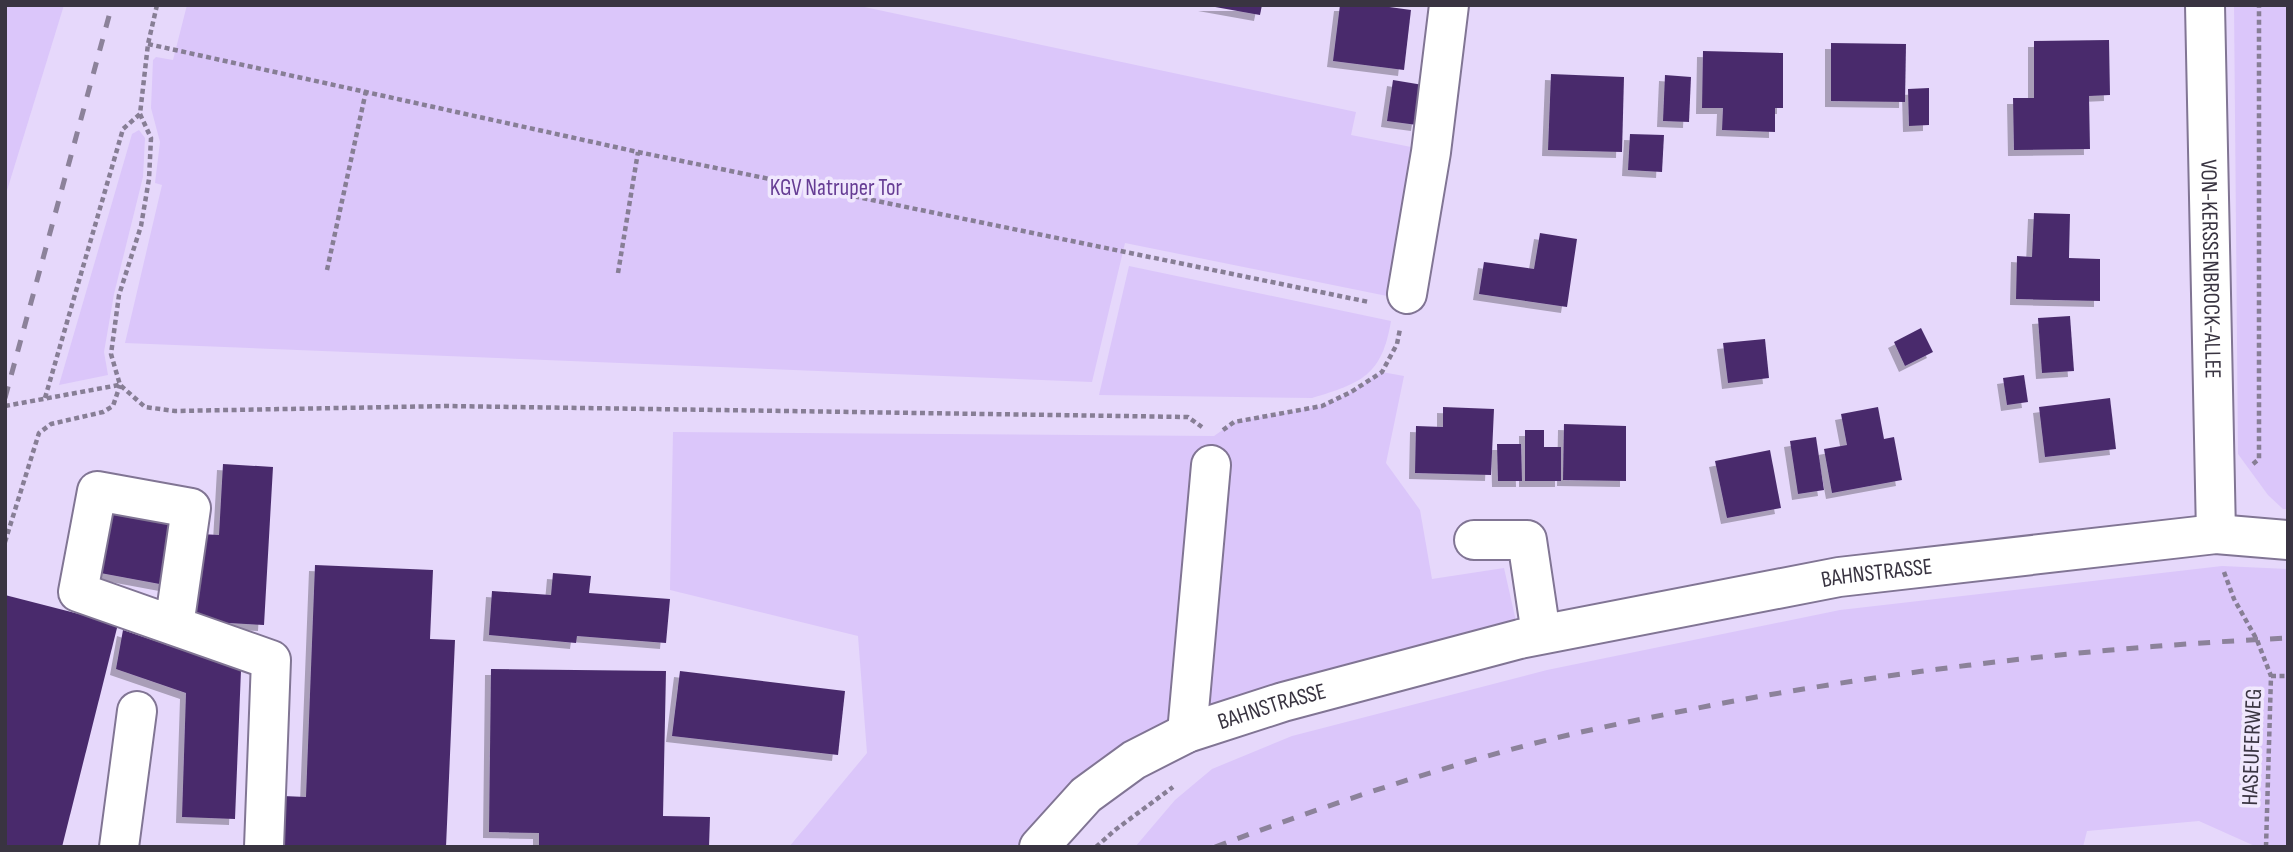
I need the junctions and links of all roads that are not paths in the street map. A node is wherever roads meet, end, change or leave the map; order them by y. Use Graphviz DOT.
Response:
graph roads {
  1 [pos="1449,5"];
  2 [pos="2205,5"];
  3 [pos="1405,301"];
  4 [pos="1210,443"];
  5 [pos="2216,534"];
  6 [pos="1474,540"];
  7 [pos="2288,540"];
  8 [pos="174,626"];
  9 [pos="1541,634"];
  10 [pos="137,711"];
  11 [pos="1187,733"];
  12 [pos="119,847"];
  13 [pos="264,847"];
  14 [pos="1039,847"];
  1 -- 3 [label="street"];
  2 -- 5 [label="street, VON-KERSSENBROCK-ALLEE"];
  4 -- 11 [label="street"];
  5 -- 7 [label="street, BAHNSTRASSE"];
  5 -- 9 [label="street, BAHNSTRASSE"];
  6 -- 9 [label="street"];
  8 -- 13 [label="street"];
  9 -- 11 [label="street, BAHNSTRASSE"];
  10 -- 12 [label="street"];
  11 -- 14 [label="street, BAHNSTRASSE"];
}
